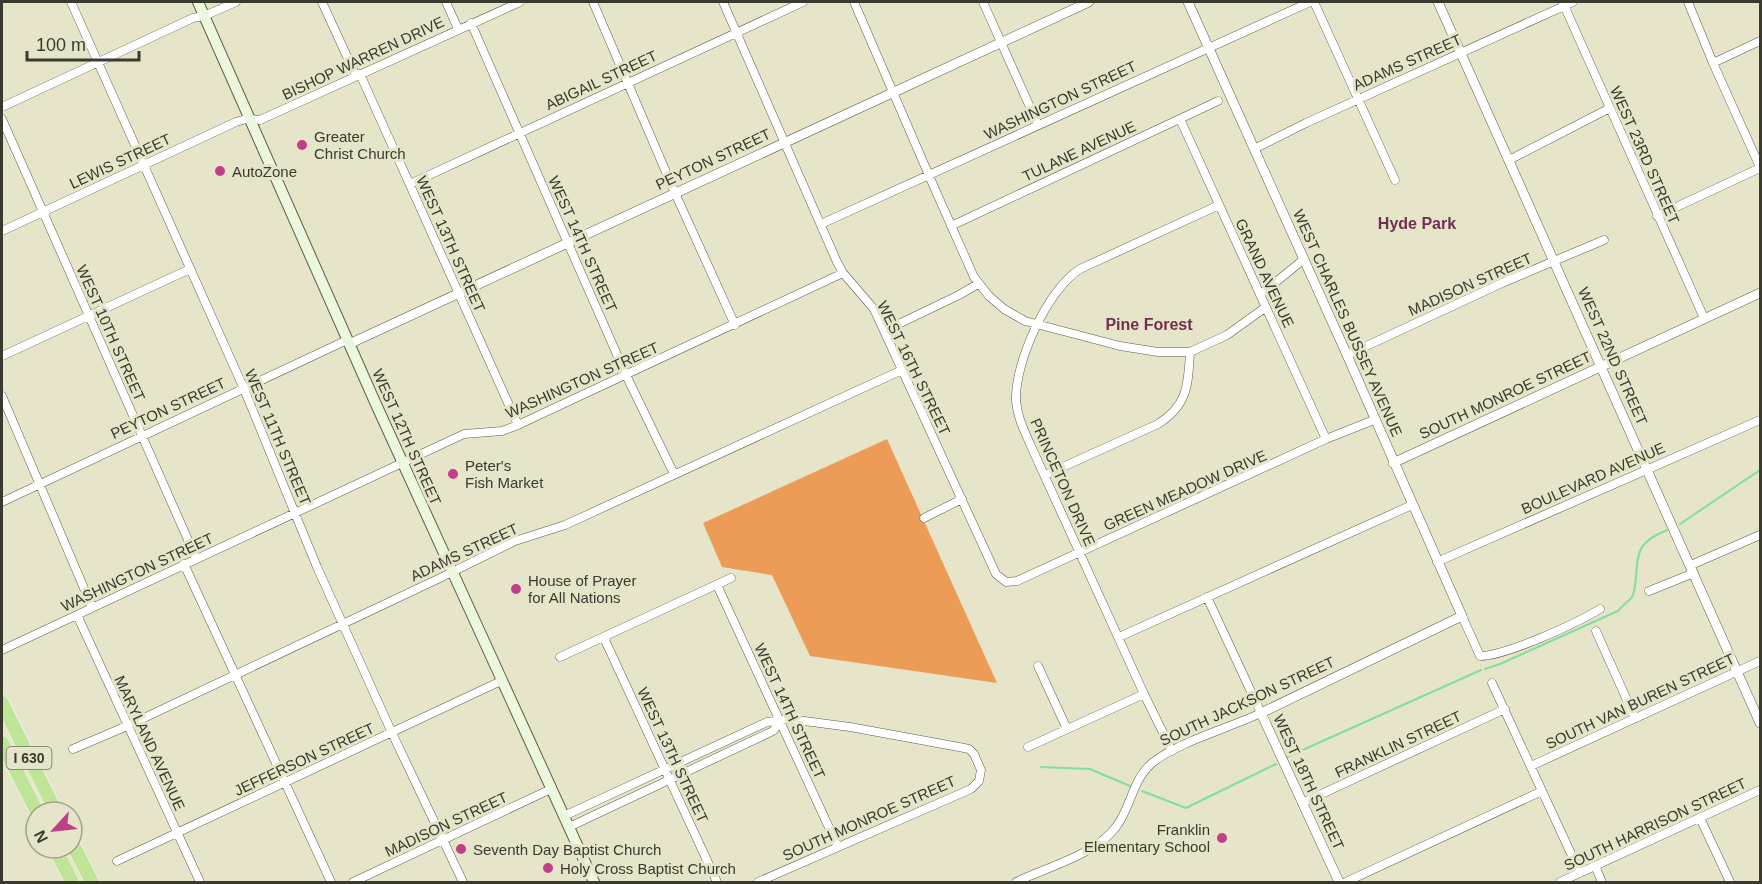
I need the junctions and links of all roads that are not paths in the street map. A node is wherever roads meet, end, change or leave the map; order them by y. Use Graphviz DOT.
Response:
graph roads {
  1 [pos="71,2"];
  2 [pos="198,2"];
  3 [pos="236,2"];
  4 [pos="322,2"];
  5 [pos="446,2"];
  6 [pos="520,2"];
  7 [pos="593,2"];
  8 [pos="723,2"];
  9 [pos="803,2"];
  10 [pos="854,2"];
  11 [pos="983,2"];
  12 [pos="1089,2"];
  13 [pos="1188,2"];
  14 [pos="1312,2"];
  15 [pos="1438,2"];
  16 [pos="1573,2"];
  17 [pos="1688,2"];
  18 [pos="1563,3"];
  19 [pos="204,16"];
  20 [pos="471,23"];
  21 [pos="458,29"];
  22 [pos="736,33"];
  23 [pos="1761,41"];
  24 [pos="1001,43"];
  25 [pos="1208,48"];
  26 [pos="1461,52"];
  27 [pos="98,62"];
  28 [pos="1713,63"];
  29 [pos="358,75"];
  30 [pos="627,83"];
  31 [pos="893,93"];
  32 [pos="1358,99"];
  33 [pos="1218,101"];
  34 [pos="2,107"];
  35 [pos="1610,108"];
  36 [pos="2,119"];
  37 [pos="250,120"];
  38 [pos="1180,120"];
  39 [pos="1038,125"];
  40 [pos="518,133"];
  41 [pos="784,142"];
  42 [pos="1254,148"];
  43 [pos="1509,160"];
  44 [pos="143,165"];
  45 [pos="1761,167"];
  46 [pos="929,175"];
  47 [pos="1395,180"];
  48 [pos="410,184"];
  49 [pos="675,193"];
  50 [pos="1219,205"];
  51 [pos="42,212"];
  52 [pos="1657,216"];
  53 [pos="821,224"];
  54 [pos="951,226"];
  55 [pos="2,231"];
  56 [pos="1605,240"];
  57 [pos="567,243"];
  58 [pos="1304,259"];
  59 [pos="1554,262"];
  60 [pos="190,269"];
  61 [pos="843,273"];
  62 [pos="978,284"];
  63 [pos="458,293"];
  64 [pos="1761,293"];
  65 [pos="1260,295"];
  66 [pos="1266,307"];
  67 [pos="87,316"];
  68 [pos="1704,318"];
  69 [pos="1037,324"];
  70 [pos="735,325"];
  71 [pos="884,331"];
  72 [pos="348,342"];
  73 [pos="1190,352"];
  74 [pos="1347,355"];
  75 [pos="2,356"];
  76 [pos="1602,367"];
  77 [pos="902,370"];
  78 [pos="626,375"];
  79 [pos="244,389"];
  80 [pos="2,396"];
  81 [pos="1374,420"];
  82 [pos="1761,420"];
  83 [pos="518,424"];
  84 [pos="142,437"];
  85 [pos="1326,439"];
  86 [pos="402,463"];
  87 [pos="1393,463"];
  88 [pos="1647,468"];
  89 [pos="674,474"];
  90 [pos="1045,475"];
  91 [pos="39,485"];
  92 [pos="962,499"];
  93 [pos="2,502"];
  94 [pos="1412,505"];
  95 [pos="296,514"];
  96 [pos="924,518"];
  97 [pos="1761,536"];
  98 [pos="1080,552"];
  99 [pos="196,558"];
  100 [pos="1437,562"];
  101 [pos="184,564"];
  102 [pos="1692,569"];
  103 [pos="452,572"];
  104 [pos="731,578"];
  105 [pos="1006,582"];
  106 [pos="717,585"];
  107 [pos="1649,591"];
  108 [pos="1207,597"];
  109 [pos="92,607"];
  110 [pos="1600,609"];
  111 [pos="77,615"];
  112 [pos="1462,616"];
  113 [pos="342,623"];
  114 [pos="1596,631"];
  115 [pos="1119,637"];
  116 [pos="604,638"];
  117 [pos="2,650"];
  118 [pos="560,657"];
  119 [pos="1761,661"];
  120 [pos="1038,666"];
  121 [pos="1737,671"];
  122 [pos="234,674"];
  123 [pos="501,681"];
  124 [pos="1492,683"];
  125 [pos="1144,694"];
  126 [pos="2,703"];
  127 [pos="1505,709"];
  128 [pos="1261,713"];
  129 [pos="1635,718"];
  130 [pos="780,722"];
  131 [pos="1761,723"];
  132 [pos="127,726"];
  133 [pos="1067,729"];
  134 [pos="392,733"];
  135 [pos="2,742"];
  136 [pos="1028,747"];
  137 [pos="73,749"];
  138 [pos="1172,751"];
  139 [pos="1531,766"];
  140 [pos="664,769"];
  141 [pos="669,780"];
  142 [pos="284,781"];
  143 [pos="551,789"];
  144 [pos="1761,790"];
  145 [pos="1542,791"];
  146 [pos="31,800"];
  147 [pos="50,800"];
  148 [pos="1302,803"];
  149 [pos="564,816"];
  150 [pos="1700,818"];
  151 [pos="569,827"];
  152 [pos="177,833"];
  153 [pos="444,840"];
  154 [pos="838,847"];
  155 [pos="61,860"];
  156 [pos="81,860"];
  157 [pos="117,861"];
  158 [pos="1595,867"];
  159 [pos="1580,873"];
  160 [pos="72,882"];
  161 [pos="92,882"];
  162 [pos="200,882"];
  163 [pos="331,882"];
  164 [pos="353,882"];
  165 [pos="463,882"];
  166 [pos="594,882"];
  167 [pos="717,882"];
  168 [pos="758,882"];
  169 [pos="1016,882"];
  170 [pos="1339,882"];
  171 [pos="1346,882"];
  172 [pos="1560,882"];
  173 [pos="1602,882"];
  174 [pos="1730,882"];
  1 -- 27 [label="street, WEST 11TH STREET"];
  2 -- 19 [label="main road, WEST 12TH STREET"];
  3 -- 19 [label="street"];
  4 -- 29 [label="street, WEST 13TH STREET"];
  5 -- 21 [label="street"];
  6 -- 20 [label="street, BISHOP WARREN DRIVE"];
  7 -- 30 [label="street"];
  8 -- 22 [label="street, WEST 16TH STREET"];
  9 -- 22 [label="street, ABIGAIL STREET"];
  10 -- 31 [label="street"];
  11 -- 24 [label="street"];
  12 -- 24 [label="street, PEYTON STREET"];
  13 -- 25 [label="street, WEST CHARLES BUSSEY AVENUE"];
  14 -- 25 [label="street, WASHINGTON STREET"];
  14 -- 32 [label="street"];
  15 -- 26 [label="street, WEST 22ND STREET"];
  16 -- 18 [label="street, ADAMS STREET"];
  17 -- 28 [label="street"];
  18 -- 26 [label="street, ADAMS STREET"];
  18 -- 35 [label="street, WEST 23RD STREET"];
  19 -- 27 [label="street"];
  19 -- 37 [label="main road, WEST 12TH STREET"];
  20 -- 21 [label="street, BISHOP WARREN DRIVE"];
  20 -- 40 [label="street, WEST 14TH STREET"];
  21 -- 29 [label="street, BISHOP WARREN DRIVE"];
  22 -- 30 [label="street, ABIGAIL STREET"];
  22 -- 41 [label="street, WEST 16TH STREET"];
  23 -- 28 [label="street"];
  24 -- 31 [label="street, PEYTON STREET"];
  24 -- 39 [label="street"];
  25 -- 39 [label="street, WASHINGTON STREET"];
  25 -- 42 [label="street, WEST CHARLES BUSSEY AVENUE"];
  26 -- 32 [label="street, ADAMS STREET"];
  26 -- 43 [label="street, WEST 22ND STREET"];
  27 -- 34 [label="street"];
  27 -- 44 [label="street, WEST 11TH STREET"];
  28 -- 45 [label="street"];
  29 -- 37 [label="street, BISHOP WARREN DRIVE"];
  29 -- 48 [label="street, WEST 13TH STREET"];
  30 -- 40 [label="street, ABIGAIL STREET"];
  30 -- 49 [label="street"];
  31 -- 41 [label="street, PEYTON STREET"];
  31 -- 46 [label="street"];
  32 -- 42 [label="street, ADAMS STREET"];
  32 -- 47 [label="street"];
  33 -- 38 [label="street, TULANE AVENUE"];
  35 -- 43 [label="street"];
  35 -- 52 [label="street, WEST 23RD STREET"];
  36 -- 51 [label="street, WEST 10TH STREET"];
  37 -- 44 [label="street, LEWIS STREET"];
  37 -- 72 [label="main road, WEST 12TH STREET"];
  38 -- 50 [label="street, GRAND AVENUE"];
  38 -- 54 [label="street, TULANE AVENUE"];
  39 -- 46 [label="street, WASHINGTON STREET"];
  40 -- 48 [label="street, ABIGAIL STREET"];
  40 -- 57 [label="street, WEST 14TH STREET"];
  41 -- 49 [label="street, PEYTON STREET"];
  41 -- 53 [label="street, WEST 16TH STREET"];
  42 -- 58 [label="street, WEST CHARLES BUSSEY AVENUE"];
  43 -- 59 [label="street, WEST 22ND STREET"];
  44 -- 51 [label="street, LEWIS STREET"];
  44 -- 60 [label="street, WEST 11TH STREET"];
  45 -- 52 [label="street"];
  46 -- 53 [label="street, WASHINGTON STREET"];
  46 -- 54 [label="street"];
  48 -- 63 [label="street, WEST 13TH STREET"];
  49 -- 57 [label="street, PEYTON STREET"];
  49 -- 70 [label="street"];
  50 -- 65 [label="street, GRAND AVENUE"];
  50 -- 69 [label="street, PRINCETON DRIVE"];
  51 -- 55 [label="street, LEWIS STREET"];
  51 -- 67 [label="street, WEST 10TH STREET"];
  52 -- 68 [label="street, WEST 23RD STREET"];
  53 -- 61 [label="street, WEST 16TH STREET"];
  54 -- 62 [label="street"];
  56 -- 59 [label="street, MADISON STREET"];
  57 -- 63 [label="street, PEYTON STREET"];
  57 -- 78 [label="street, WEST 14TH STREET"];
  58 -- 65 [label="street"];
  58 -- 74 [label="street, WEST CHARLES BUSSEY AVENUE"];
  59 -- 74 [label="street, MADISON STREET"];
  59 -- 76 [label="street, WEST 22ND STREET"];
  60 -- 67 [label="street"];
  60 -- 79 [label="street, WEST 11TH STREET"];
  61 -- 70 [label="street, WASHINGTON STREET"];
  61 -- 71 [label="street, WEST 16TH STREET"];
  62 -- 69 [label="street"];
  62 -- 71 [label="street"];
  63 -- 72 [label="street, PEYTON STREET"];
  63 -- 83 [label="street, WEST 13TH STREET"];
  64 -- 68 [label="street, SOUTH MONROE STREET"];
  65 -- 66 [label="street, GRAND AVENUE"];
  66 -- 73 [label="street"];
  66 -- 85 [label="street, GRAND AVENUE"];
  67 -- 75 [label="street"];
  67 -- 84 [label="street, WEST 10TH STREET"];
  68 -- 76 [label="street, SOUTH MONROE STREET"];
  69 -- 73 [label="street"];
  69 -- 90 [label="street, PRINCETON DRIVE"];
  70 -- 78 [label="street, WASHINGTON STREET"];
  71 -- 77 [label="street, WEST 16TH STREET"];
  72 -- 79 [label="street, PEYTON STREET"];
  72 -- 86 [label="main road, WEST 12TH STREET"];
  73 -- 90 [label="street"];
  74 -- 81 [label="street, WEST CHARLES BUSSEY AVENUE"];
  76 -- 87 [label="street, SOUTH MONROE STREET"];
  76 -- 88 [label="street, WEST 22ND STREET"];
  77 -- 89 [label="street, ADAMS STREET"];
  77 -- 92 [label="street, WEST 16TH STREET"];
  78 -- 83 [label="street, WASHINGTON STREET"];
  78 -- 89 [label="street, WEST 14TH STREET"];
  79 -- 84 [label="street, PEYTON STREET"];
  79 -- 95 [label="street, WEST 11TH STREET"];
  80 -- 91 [label="street"];
  81 -- 85 [label="street, GREEN MEADOW DRIVE"];
  81 -- 87 [label="street, WEST CHARLES BUSSEY AVENUE"];
  82 -- 88 [label="street, BOULEVARD AVENUE"];
  83 -- 86 [label="street, WASHINGTON STREET"];
  84 -- 91 [label="street, PEYTON STREET"];
  84 -- 99 [label="street, WEST 10TH STREET"];
  85 -- 98 [label="street, GREEN MEADOW DRIVE"];
  86 -- 95 [label="street, WASHINGTON STREET"];
  86 -- 103 [label="main road, WEST 12TH STREET"];
  87 -- 94 [label="street, WEST CHARLES BUSSEY AVENUE"];
  88 -- 100 [label="street, BOULEVARD AVENUE"];
  88 -- 102 [label="street, WEST 22ND STREET"];
  89 -- 103 [label="street, ADAMS STREET"];
  90 -- 98 [label="street, PRINCETON DRIVE"];
  91 -- 93 [label="street, PEYTON STREET"];
  91 -- 109 [label="street"];
  92 -- 96 [label="street"];
  92 -- 105 [label="street, WEST 16TH STREET"];
  94 -- 100 [label="street, WEST CHARLES BUSSEY AVENUE"];
  94 -- 108 [label="street"];
  95 -- 99 [label="street, WASHINGTON STREET"];
  95 -- 113 [label="street, WEST 11TH STREET"];
  97 -- 102 [label="street"];
  98 -- 105 [label="street, GREEN MEADOW DRIVE"];
  98 -- 115 [label="street, PRINCETON DRIVE"];
  99 -- 101 [label="street, WASHINGTON STREET"];
  100 -- 112 [label="street, WEST CHARLES BUSSEY AVENUE"];
  101 -- 109 [label="street, WASHINGTON STREET"];
  101 -- 122 [label="street"];
  102 -- 107 [label="street"];
  102 -- 121 [label="street, WEST 22ND STREET"];
  103 -- 113 [label="street, ADAMS STREET"];
  103 -- 123 [label="main road, WEST 12TH STREET"];
  104 -- 106 [label="street"];
  106 -- 116 [label="street"];
  106 -- 130 [label="street, WEST 14TH STREET"];
  108 -- 115 [label="street"];
  108 -- 128 [label="street, WEST 18TH STREET"];
  109 -- 111 [label="street, WASHINGTON STREET"];
  110 -- 112 [label="street, WEST CHARLES BUSSEY AVENUE"];
  111 -- 117 [label="street, WASHINGTON STREET"];
  111 -- 132 [label="street, MARYLAND AVENUE"];
  112 -- 128 [label="street, SOUTH JACKSON STREET"];
  113 -- 122 [label="street, ADAMS STREET"];
  113 -- 134 [label="street, WEST 11TH STREET"];
  114 -- 129 [label="street"];
  115 -- 125 [label="street, PRINCETON DRIVE"];
  116 -- 118 [label="street"];
  116 -- 140 [label="street, WEST 13TH STREET"];
  119 -- 121 [label="street, SOUTH VAN BUREN STREET"];
  120 -- 133 [label="street"];
  121 -- 129 [label="street, SOUTH VAN BUREN STREET"];
  121 -- 131 [label="street, WEST 22ND STREET"];
  122 -- 132 [label="street, ADAMS STREET"];
  122 -- 142 [label="street"];
  123 -- 134 [label="street, JEFFERSON STREET"];
  123 -- 143 [label="main road, WEST 12TH STREET"];
  124 -- 127 [label="street"];
  125 -- 133 [label="street"];
  125 -- 138 [label="street, PRINCETON DRIVE"];
  126 -- 147 [label="highway, I 630"];
  127 -- 139 [label="street"];
  127 -- 148 [label="street, FRANKLIN STREET"];
  128 -- 138 [label="street, SOUTH JACKSON STREET"];
  128 -- 148 [label="street, WEST 18TH STREET"];
  129 -- 139 [label="street, SOUTH VAN BUREN STREET"];
  130 -- 140 [label="street"];
  130 -- 141 [label="street"];
  130 -- 154 [label="street, WEST 14TH STREET"];
  130 -- 154 [label="street, SOUTH MONROE STREET"];
  132 -- 137 [label="street, ADAMS STREET"];
  132 -- 152 [label="street, MARYLAND AVENUE"];
  133 -- 136 [label="street"];
  134 -- 142 [label="street, JEFFERSON STREET"];
  134 -- 153 [label="street, WEST 11TH STREET"];
  135 -- 146 [label="highway, I 630"];
  138 -- 169 [label="street, SOUTH JACKSON STREET"];
  139 -- 145 [label="street"];
  140 -- 141 [label="street, WEST 13TH STREET"];
  140 -- 149 [label="street"];
  141 -- 151 [label="street"];
  141 -- 167 [label="street, WEST 13TH STREET"];
  142 -- 152 [label="street, JEFFERSON STREET"];
  142 -- 163 [label="street"];
  143 -- 149 [label="main road, WEST 12TH STREET"];
  143 -- 153 [label="street, MADISON STREET"];
  144 -- 150 [label="street, SOUTH HARRISON STREET"];
  145 -- 159 [label="street"];
  145 -- 171 [label="street"];
  148 -- 170 [label="street, WEST 18TH STREET"];
  149 -- 151 [label="main road, WEST 12TH STREET"];
  150 -- 158 [label="street, SOUTH HARRISON STREET"];
  150 -- 174 [label="street"];
  151 -- 166 [label="main road, WEST 12TH STREET"];
  152 -- 157 [label="street, JEFFERSON STREET"];
  152 -- 162 [label="street, MARYLAND AVENUE"];
  153 -- 164 [label="street, MADISON STREET"];
  153 -- 165 [label="street, WEST 11TH STREET"];
  154 -- 168 [label="street, SOUTH MONROE STREET"];
  155 -- 160 [label="highway"];
  156 -- 161 [label="highway"];
  158 -- 159 [label="street, SOUTH HARRISON STREET"];
  158 -- 173 [label="street"];
  159 -- 172 [label="street, SOUTH HARRISON STREET"];
}
